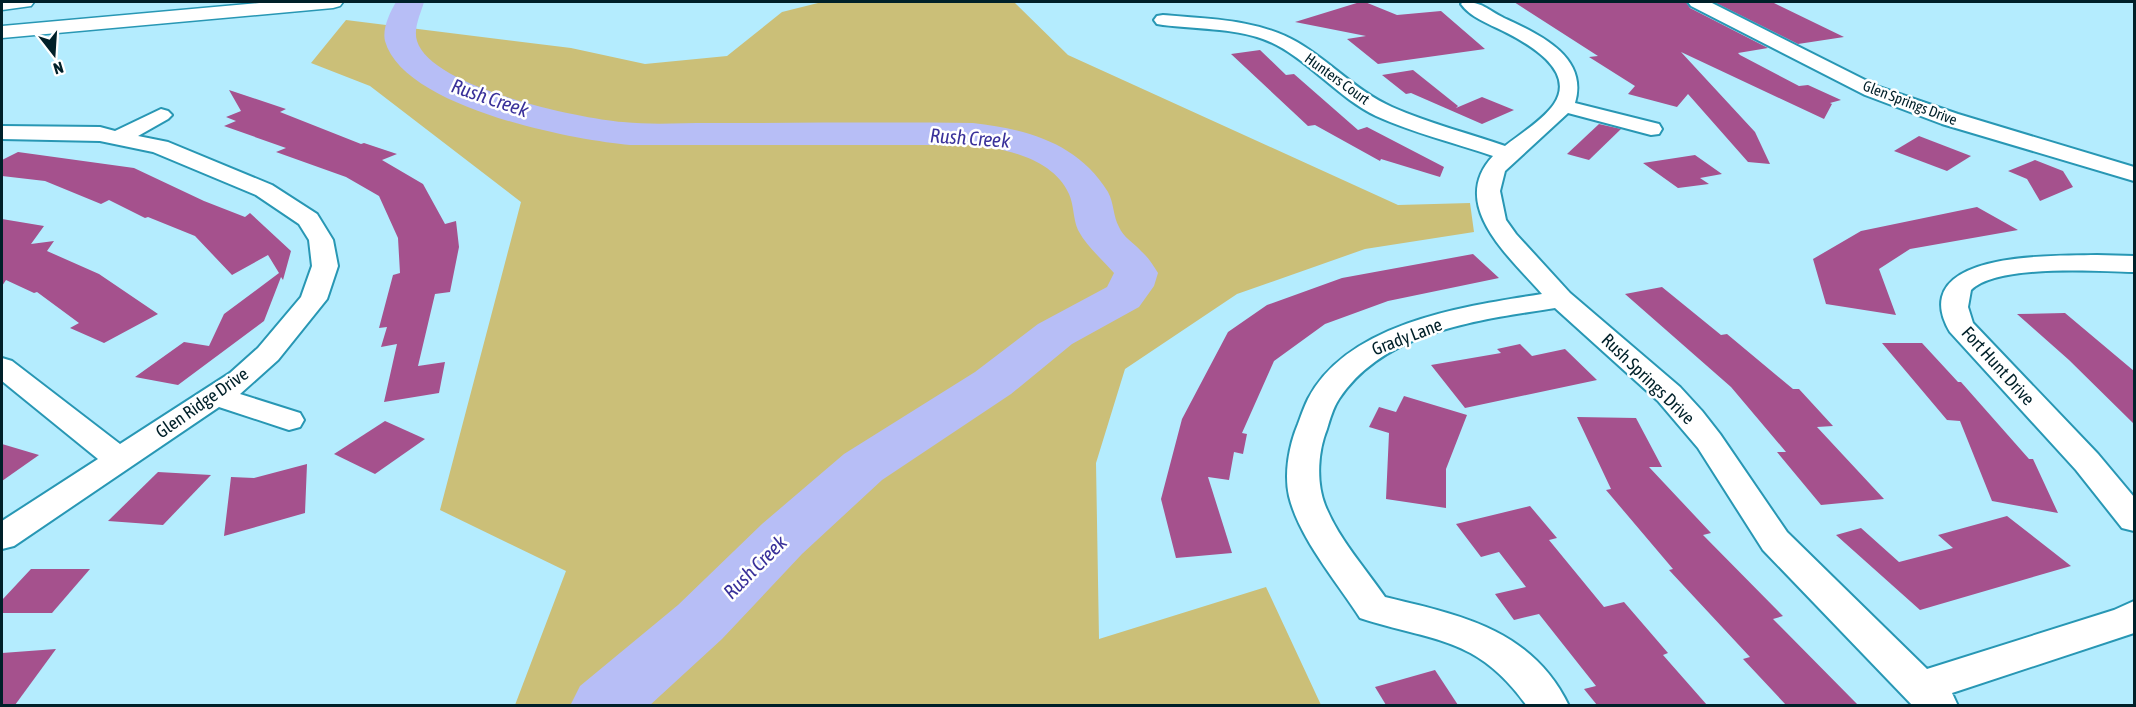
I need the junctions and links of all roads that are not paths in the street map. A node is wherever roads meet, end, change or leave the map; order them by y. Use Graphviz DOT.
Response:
graph roads {
  1 [pos="24,2"];
  2 [pos="333,2"];
  3 [pos="1471,2"];
  4 [pos="1697,2"];
  5 [pos="2,4"];
  6 [pos="245,10"];
  7 [pos="1163,20"];
  8 [pos="2,32"];
  9 [pos="2,38"];
  10 [pos="1564,106"];
  11 [pos="161,114"];
  12 [pos="1651,129"];
  13 [pos="2,133"];
  14 [pos="117,138"];
  15 [pos="1508,154"];
  16 [pos="2134,174"];
  17 [pos="2134,264"];
  18 [pos="1562,299"];
  19 [pos="2,367"];
  20 [pos="216,396"];
  21 [pos="289,420"];
  22 [pos="120,459"];
  23 [pos="2134,519"];
  24 [pos="2,537"];
  25 [pos="2134,615"];
  26 [pos="1930,696"];
  27 [pos="1550,705"];
  1 -- 5 [label="highway"];
  2 -- 6 [label="highway"];
  3 -- 10 [label="street"];
  4 -- 16 [label="street, Glen Springs Drive"];
  6 -- 8 [label="highway"];
  6 -- 9 [label="highway"];
  7 -- 15 [label="street, Hunters Court"];
  10 -- 12 [label="street"];
  10 -- 15 [label="street, Rush Springs Drive"];
  11 -- 14 [label="street"];
  13 -- 14 [label="street, Glen Ridge Drive"];
  14 -- 20 [label="street, Glen Ridge Drive"];
  15 -- 18 [label="street, Rush Springs Drive"];
  17 -- 23 [label="street, Fort Hunt Drive"];
  18 -- 26 [label="street, Rush Springs Drive"];
  18 -- 27 [label="street, Grady Lane"];
  19 -- 22 [label="street"];
  20 -- 21 [label="street"];
  20 -- 22 [label="street, Glen Ridge Drive"];
  22 -- 24 [label="street, Glen Ridge Drive"];
  25 -- 26 [label="street"];
}
